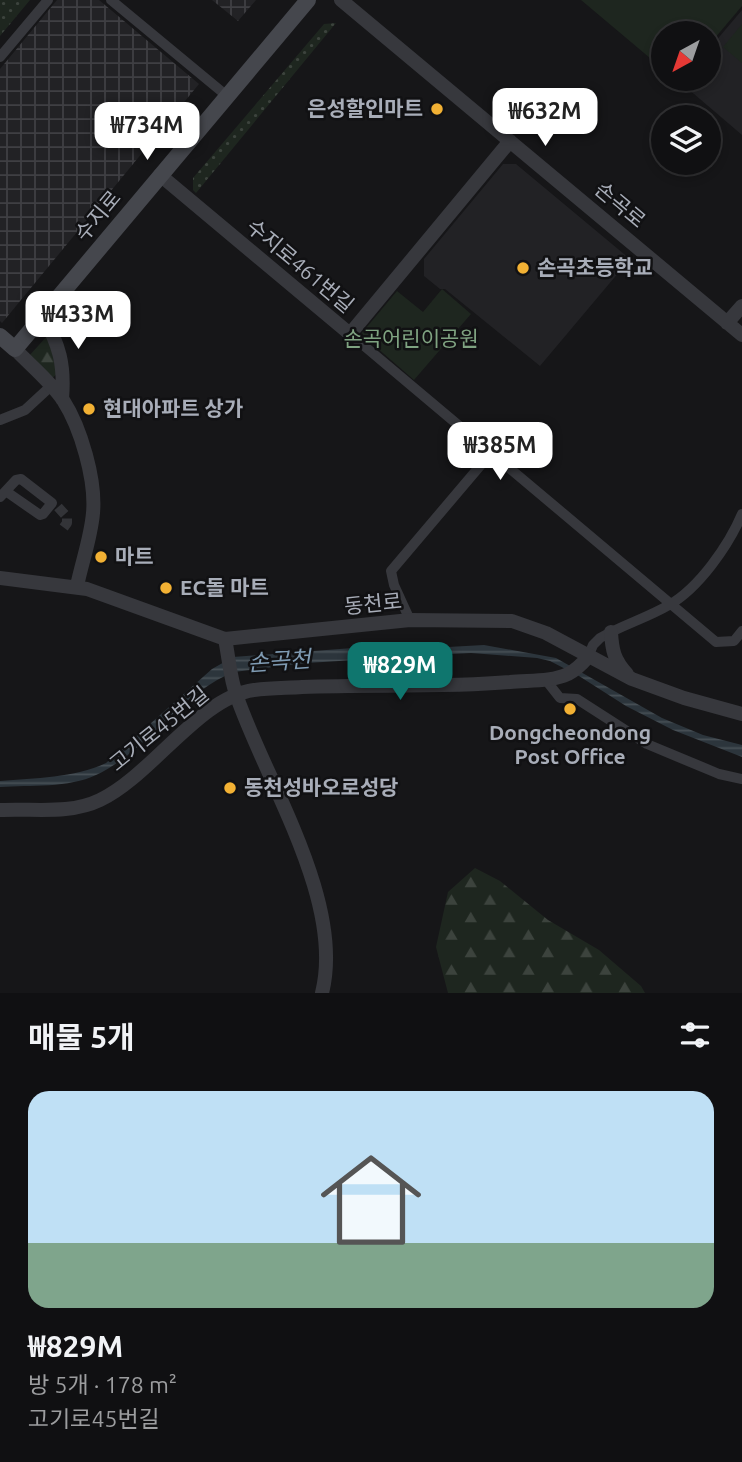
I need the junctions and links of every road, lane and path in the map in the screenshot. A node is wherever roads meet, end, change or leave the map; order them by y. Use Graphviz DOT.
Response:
graph roads {
  1 [pos="48,0"];
  2 [pos="111,0"];
  3 [pos="308,0"];
  4 [pos="341,0"];
  5 [pos="0,57"];
  6 [pos="227,96"];
  7 [pos="510,141"];
  8 [pos="160,175"];
  9 [pos="742,306"];
  10 [pos="43,314"];
  11 [pos="727,323"];
  12 [pos="349,334"];
  13 [pos="742,335"];
  14 [pos="0,336"];
  15 [pos="15,349"];
  16 [pos="51,386"];
  17 [pos="62,399"];
  18 [pos="0,420"];
  19 [pos="491,453"];
  20 [pos="741,521"];
  21 [pos="0,578"];
  22 [pos="77,586"];
  23 [pos="671,604"];
  24 [pos="410,620"];
  25 [pos="742,631"];
  26 [pos="611,632"];
  27 [pos="226,644"];
  28 [pos="588,657"];
  29 [pos="551,678"];
  30 [pos="632,679"];
  31 [pos="236,696"];
  32 [pos="742,714"];
  33 [pos="742,779"];
  34 [pos="0,810"];
  35 [pos="322,993"];
  1 -- 5 [label="street"];
  2 -- 6 [label="street"];
  3 -- 6 [label="main road, 수지로"];
  4 -- 7 [label="street, 손곡로"];
  6 -- 8 [label="main road, 수지로"];
  7 -- 11 [label="street, 손곡로"];
  7 -- 12 [label="street"];
  8 -- 10 [label="main road, 수지로"];
  8 -- 12 [label="street, 수지로461번길"];
  9 -- 11 [label="street"];
  10 -- 15 [label="main road, 수지로"];
  10 -- 17 [label="street"];
  11 -- 13 [label="street, 손곡로"];
  12 -- 19 [label="street, 수지로461번길"];
  14 -- 15 [label="main road"];
  15 -- 16 [label="street"];
  16 -- 17 [label="street"];
  16 -- 18 [label="street"];
  17 -- 22 [label="street"];
  19 -- 23 [label="street, 수지로461번길"];
  19 -- 24 [label="street"];
  20 -- 23 [label="street"];
  21 -- 22 [label="street, 동천로"];
  22 -- 27 [label="street, 동천로"];
  23 -- 25 [label="street, 수지로461번길"];
  23 -- 26 [label="street"];
  24 -- 27 [label="street, 동천로"];
  24 -- 28 [label="street, 동천로"];
  26 -- 28 [label="street"];
  26 -- 30 [label="street"];
  27 -- 31 [label="street"];
  28 -- 29 [label="street"];
  28 -- 30 [label="street, 동천로"];
  29 -- 31 [label="street, 고기로45번길"];
  29 -- 33 [label="street"];
  30 -- 32 [label="street, 동천로"];
  31 -- 34 [label="street, 고기로45번길"];
  31 -- 35 [label="street"];
}
